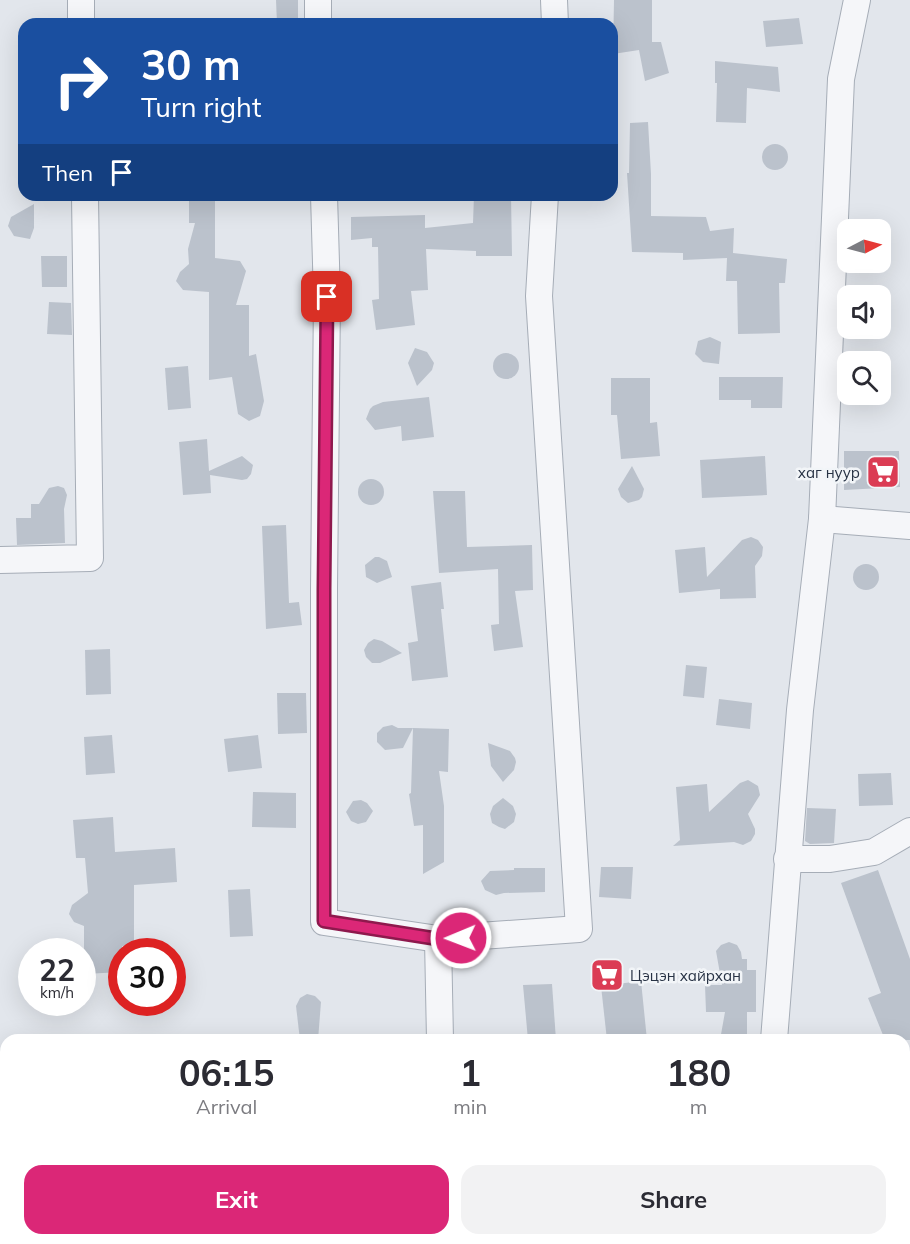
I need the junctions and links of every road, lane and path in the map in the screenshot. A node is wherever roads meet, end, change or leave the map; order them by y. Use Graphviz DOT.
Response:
graph roads {
  1 [pos="81,0"];
  2 [pos="318,0"];
  3 [pos="554,0"];
  4 [pos="857,0"];
  5 [pos="81,18"];
  6 [pos="318,18"];
  7 [pos="555,18"];
  8 [pos="84,201"];
  9 [pos="324,201"];
  10 [pos="545,201"];
  11 [pos="822,519"];
  12 [pos="910,526"];
  13 [pos="0,560"];
  14 [pos="910,831"];
  15 [pos="787,859"];
  16 [pos="438,939"];
  17 [pos="440,1034"];
  18 [pos="774,1034"];
  1 -- 5 [label="street"];
  2 -- 6 [label="street"];
  3 -- 7 [label="street"];
  4 -- 11 [label="street"];
  8 -- 13 [label="street"];
  9 -- 16 [label="street"];
  10 -- 16 [label="street"];
  11 -- 12 [label="street"];
  11 -- 15 [label="street"];
  14 -- 15 [label="street"];
  15 -- 18 [label="street"];
  16 -- 17 [label="street"];
}
